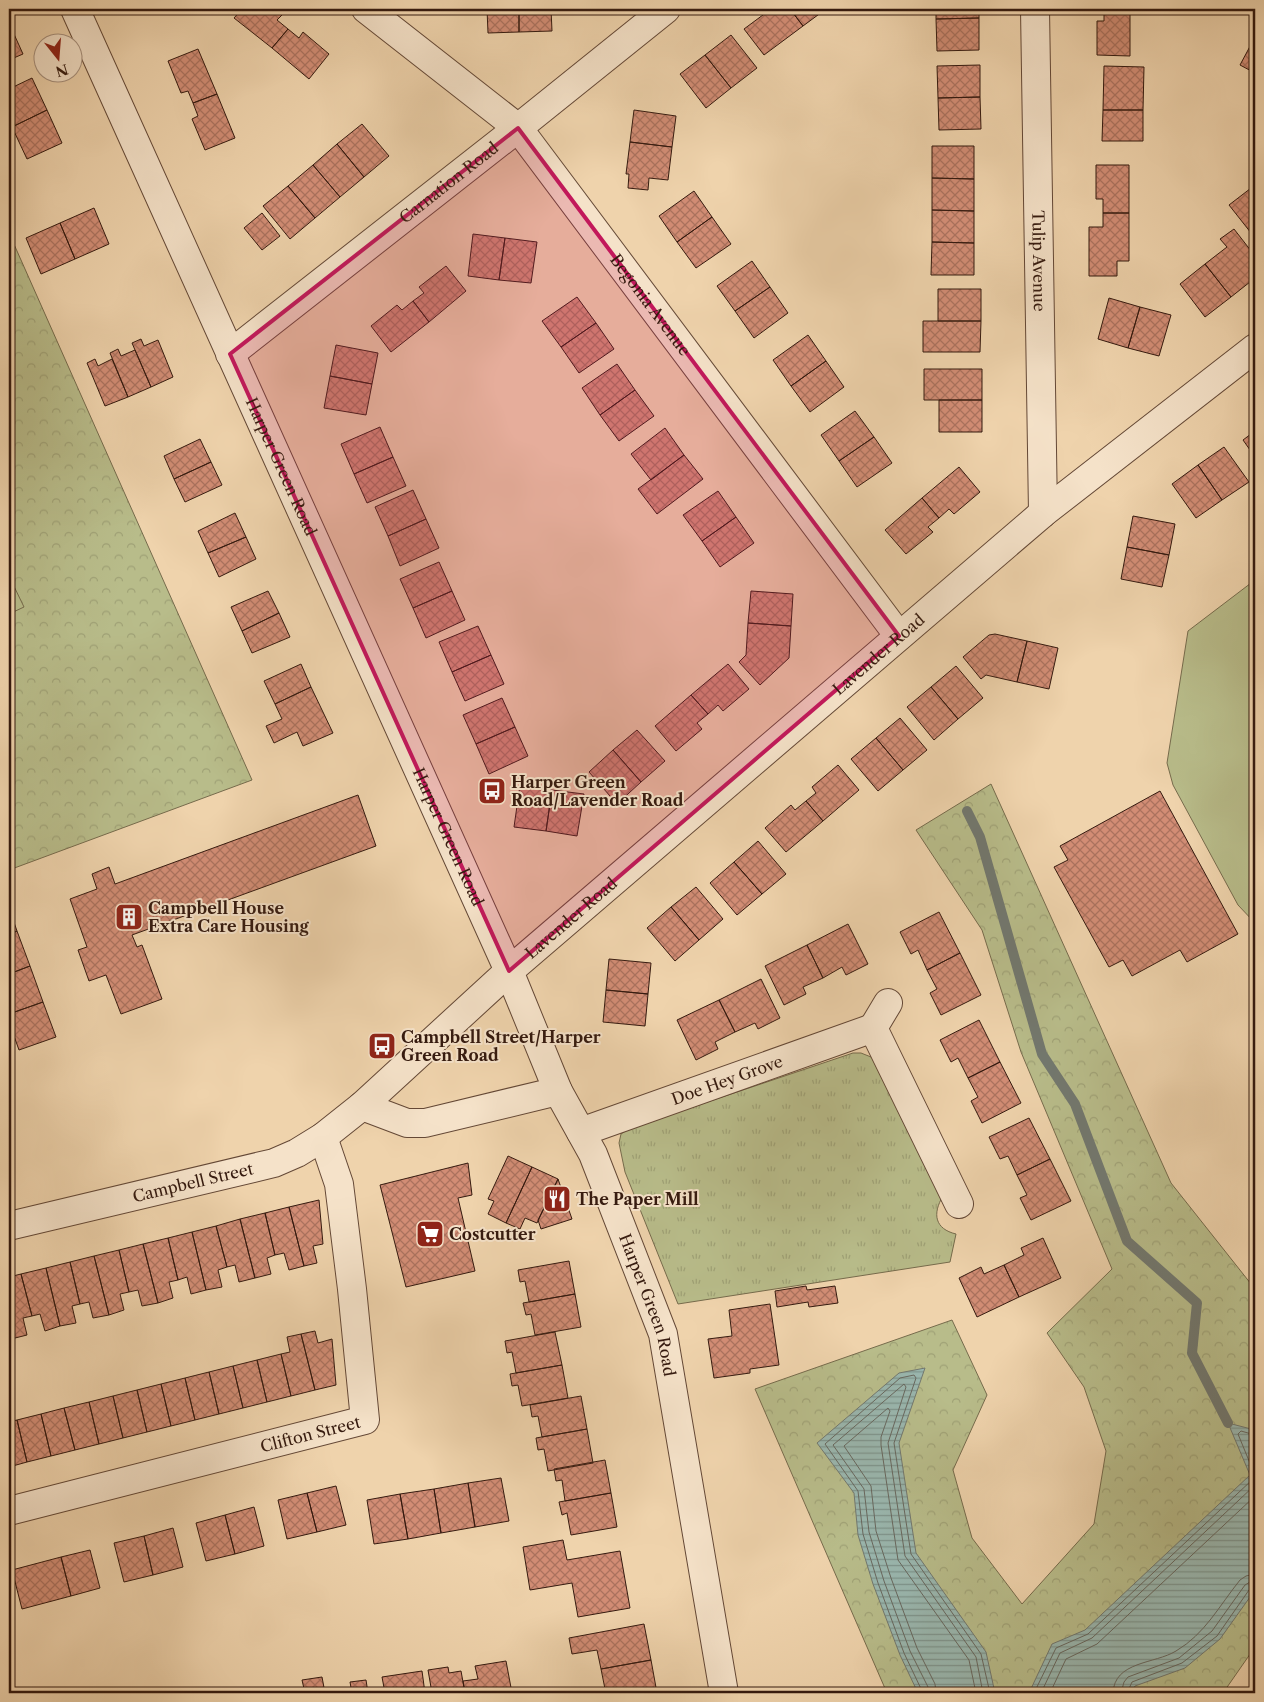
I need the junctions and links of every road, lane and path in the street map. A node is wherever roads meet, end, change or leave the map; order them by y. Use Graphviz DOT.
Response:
graph roads {
  1 [pos="75,9"];
  2 [pos="366,9"];
  3 [pos="666,9"];
  4 [pos="1035,9"];
  5 [pos="518,128"];
  6 [pos="1255,348"];
  7 [pos="230,354"];
  8 [pos="1043,513"];
  9 [pos="899,636"];
  10 [pos="509,971"];
  11 [pos="888,1003"];
  12 [pos="873,1028"];
  13 [pos="558,1091"];
  14 [pos="362,1106"];
  15 [pos="581,1132"];
  16 [pos="323,1138"];
  17 [pos="959,1204"];
  18 [pos="9,1226"];
  19 [pos="9,1510"];
  20 [pos="724,1693"];
  1 -- 7 [label="street, Harper Green Road"];
  2 -- 5 [label="street, Begonia Avenue"];
  3 -- 5 [label="street, Carnation Road"];
  4 -- 8 [label="street, Tulip Avenue"];
  5 -- 7 [label="street, Carnation Road"];
  5 -- 9 [label="street, Begonia Avenue"];
  6 -- 8 [label="street, Lavender Road"];
  7 -- 10 [label="street, Harper Green Road"];
  8 -- 9 [label="street, Lavender Road"];
  9 -- 10 [label="street, Lavender Road"];
  10 -- 13 [label="street, Harper Green Road"];
  10 -- 14 [label="street, Campbell Street"];
  11 -- 12 [label="street"];
  12 -- 15 [label="street, Doe Hey Grove"];
  12 -- 17 [label="street"];
  13 -- 14 [label="street"];
  13 -- 15 [label="street, Harper Green Road"];
  14 -- 16 [label="street, Campbell Street"];
  15 -- 20 [label="street, Harper Green Road"];
  16 -- 18 [label="street, Campbell Street"];
  16 -- 19 [label="street, Clifton Street"];
}
